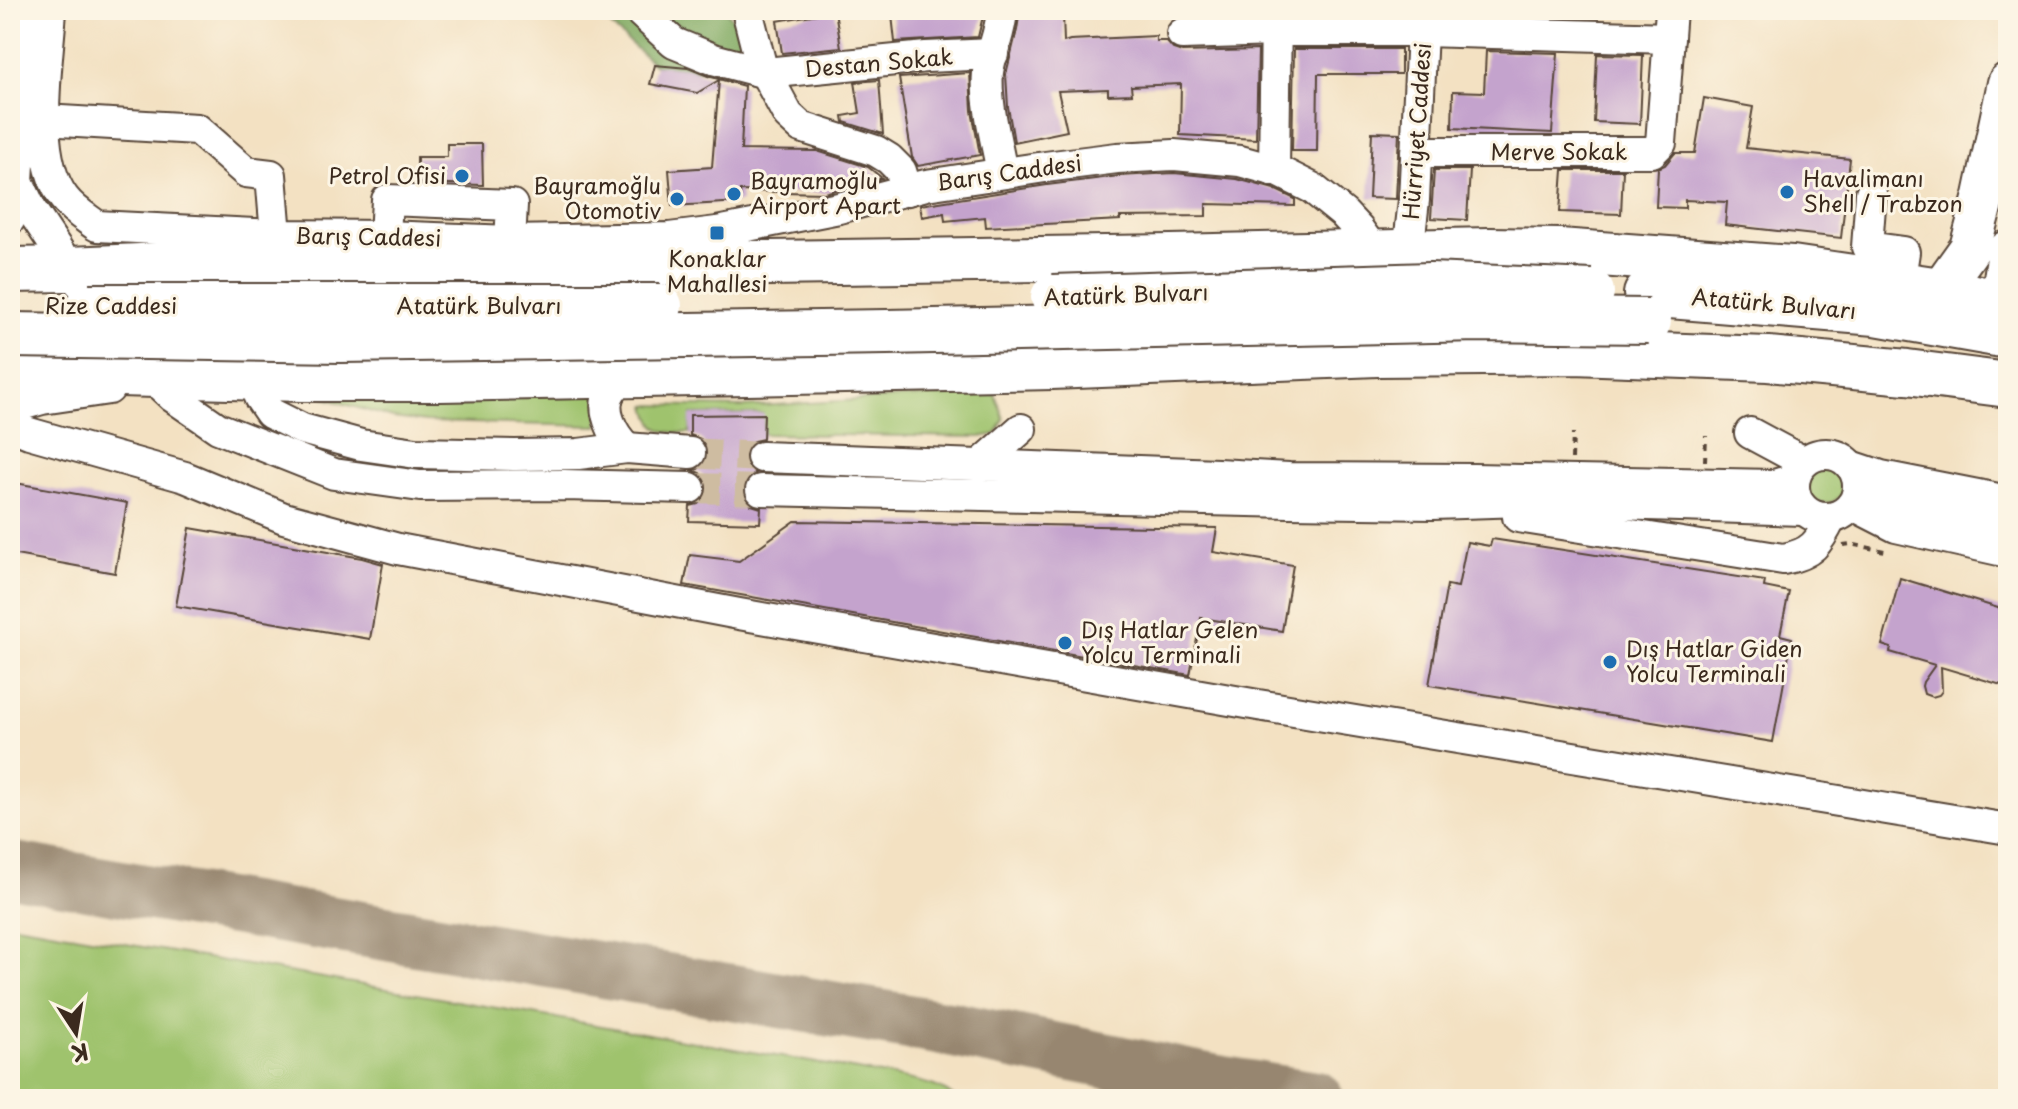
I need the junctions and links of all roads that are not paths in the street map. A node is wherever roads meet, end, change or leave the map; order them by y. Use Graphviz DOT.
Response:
graph roads {
  1 [pos="28,10"];
  2 [pos="51,10"];
  3 [pos="638,10"];
  4 [pos="747,10"];
  5 [pos="1002,10"];
  6 [pos="1276,20"];
  7 [pos="1423,21"];
  8 [pos="1552,22"];
  9 [pos="1670,24"];
  10 [pos="1182,34"];
  11 [pos="17,48"];
  12 [pos="993,54"];
  13 [pos="766,73"];
  14 [pos="2008,83"];
  15 [pos="44,120"];
  16 [pos="1416,152"];
  17 [pos="15,163"];
  18 [pos="1274,171"];
  19 [pos="1002,173"];
  20 [pos="907,190"];
  21 [pos="1871,193"];
  22 [pos="10,219"];
  23 [pos="276,235"];
  24 [pos="2008,251"];
  25 [pos="1392,252"];
  26 [pos="223,253"];
  27 [pos="122,267"];
  28 [pos="69,269"];
  29 [pos="10,270"];
  30 [pos="1919,288"];
  31 [pos="10,306"];
  32 [pos="1648,308"];
  33 [pos="100,311"];
  34 [pos="2007,314"];
  35 [pos="217,316"];
  36 [pos="10,335"];
  37 [pos="2008,367"];
  38 [pos="10,371"];
  39 [pos="148,374"];
  40 [pos="628,376"];
  41 [pos="251,377"];
  42 [pos="2008,385"];
  43 [pos="10,408"];
  44 [pos="10,425"];
  45 [pos="1021,429"];
  46 [pos="1750,433"];
  47 [pos="627,448"];
  48 [pos="690,453"];
  49 [pos="578,454"];
  50 [pos="762,457"];
  51 [pos="980,465"];
  52 [pos="1799,470"];
  53 [pos="569,485"];
  54 [pos="690,488"];
  55 [pos="761,490"];
  56 [pos="1289,490"];
  57 [pos="1839,498"];
  58 [pos="2008,501"];
  59 [pos="1433,504"];
  60 [pos="2008,528"];
  61 [pos="2008,552"];
  62 [pos="2008,829"];
  1 -- 11 [label="street"];
  2 -- 15 [label="street"];
  3 -- 13 [label="street, Destan Sokak"];
  4 -- 13 [label="street"];
  5 -- 12 [label="street"];
  6 -- 7 [label="street"];
  6 -- 10 [label="street"];
  6 -- 18 [label="street"];
  7 -- 8 [label="street"];
  7 -- 16 [label="street, Hürriyet Caddesi"];
  8 -- 9 [label="street"];
  9 -- 16 [label="street, Merve Sokak"];
  11 -- 17 [label="street"];
  12 -- 13 [label="street, Destan Sokak"];
  12 -- 19 [label="street"];
  13 -- 20 [label="street"];
  14 -- 30 [label="main road"];
  15 -- 23 [label="street"];
  15 -- 26 [label="street, Barış Caddesi"];
  16 -- 25 [label="street, Hürriyet Caddesi"];
  17 -- 22 [label="street"];
  17 -- 28 [label="street"];
  18 -- 19 [label="street, Barış Caddesi"];
  18 -- 25 [label="street, Barış Caddesi"];
  19 -- 20 [label="street, Barış Caddesi"];
  20 -- 23 [label="street, Barış Caddesi"];
  21 -- 30 [label="street"];
  23 -- 26 [label="street, Barış Caddesi"];
  24 -- 34 [label="main road"];
  25 -- 26 [label="highway"];
  25 -- 30 [label="highway"];
  26 -- 27 [label="highway"];
  26 -- 35 [label="street"];
  27 -- 28 [label="highway"];
  27 -- 33 [label="highway"];
  28 -- 29 [label="highway"];
  28 -- 33 [label="street"];
  30 -- 34 [label="highway"];
  31 -- 35 [label="highway, Rize Caddesi, bridge"];
  32 -- 34 [label="highway, Atatürk Bulvarı"];
  32 -- 35 [label="highway, Atatürk Bulvarı, bridge"];
  32 -- 37 [label="highway, Atatürk Bulvarı"];
  33 -- 39 [label="street"];
  35 -- 36 [label="highway, Rize Caddesi, bridge"];
  35 -- 41 [label="street"];
  38 -- 39 [label="highway"];
  39 -- 41 [label="highway"];
  39 -- 43 [label="street"];
  39 -- 53 [label="street"];
  40 -- 41 [label="highway"];
  40 -- 42 [label="highway"];
  40 -- 47 [label="street"];
  41 -- 49 [label="street"];
  44 -- 62 [label="street"];
  45 -- 51 [label="street"];
  46 -- 52 [label="street"];
  47 -- 48 [label="street"];
  47 -- 49 [label="street"];
  49 -- 53 [label="street"];
  50 -- 51 [label="street"];
  51 -- 56 [label="street"];
  52 -- 56 [label="street"];
  52 -- 57 [label="street"];
  52 -- 57 [label="street"];
  53 -- 54 [label="street"];
  55 -- 56 [label="street"];
  56 -- 59 [label="street"];
  57 -- 58 [label="street"];
  57 -- 59 [label="street"];
  57 -- 59 [label="street"];
  57 -- 60 [label="street"];
  57 -- 61 [label="street"];
}
